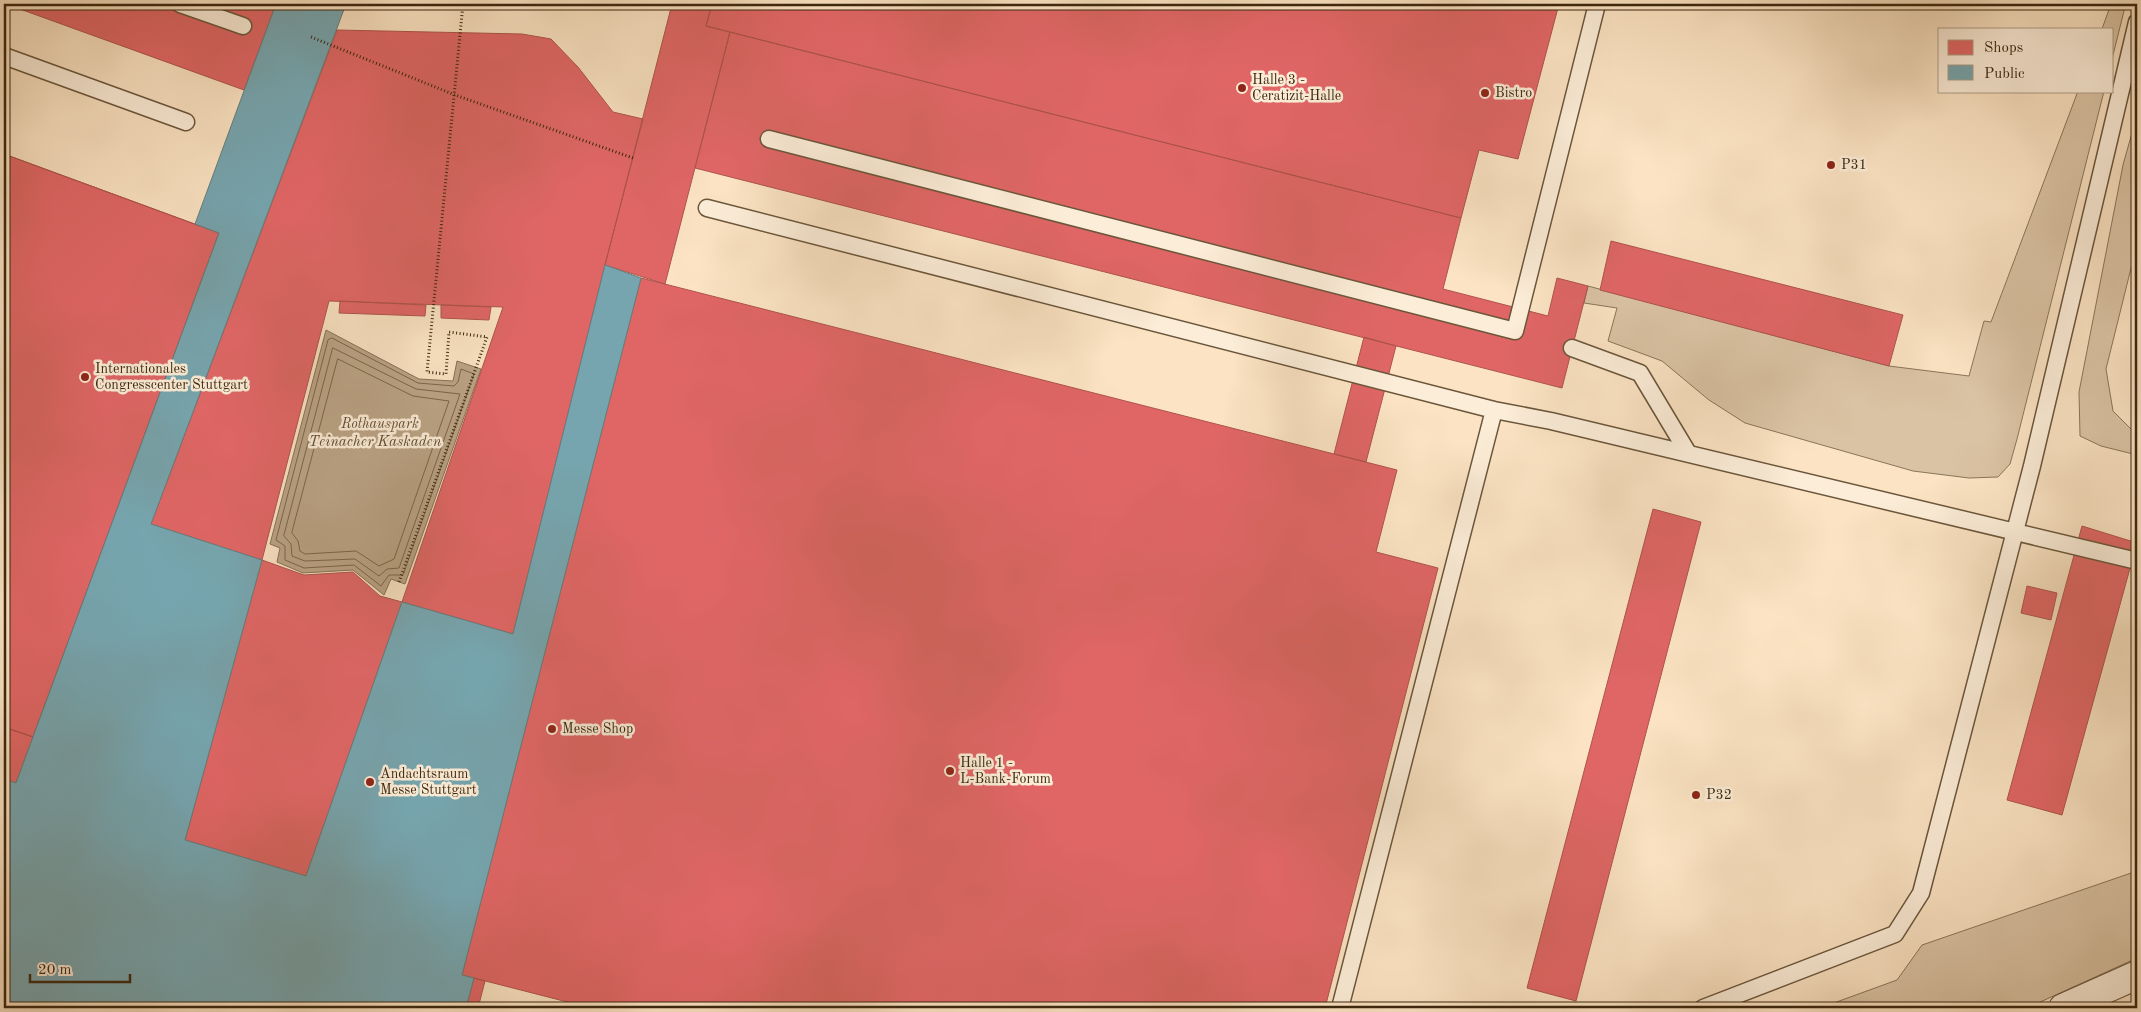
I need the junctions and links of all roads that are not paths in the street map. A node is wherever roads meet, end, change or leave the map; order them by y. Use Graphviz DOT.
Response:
graph roads {
  1 [pos="180,4"];
  2 [pos="1597,4"];
  3 [pos="2137,22"];
  4 [pos="244,26"];
  5 [pos="4,56"];
  6 [pos="186,122"];
  7 [pos="769,139"];
  8 [pos="707,208"];
  9 [pos="1572,348"];
  10 [pos="1494,410"];
  11 [pos="1688,453"];
  12 [pos="2015,531"];
  13 [pos="2137,561"];
  14 [pos="2137,974"];
  15 [pos="1340,1008"];
  16 [pos="1703,1008"];
  17 [pos="2063,1008"];
  1 -- 4 [label="lane"];
  2 -- 7 [label="lane"];
  3 -- 12 [label="lane"];
  5 -- 6 [label="lane"];
  8 -- 10 [label="lane"];
  9 -- 11 [label="lane"];
  10 -- 11 [label="lane"];
  10 -- 15 [label="lane"];
  11 -- 12 [label="lane"];
  12 -- 13 [label="lane"];
  12 -- 16 [label="lane"];
  14 -- 17 [label="street"];
}
